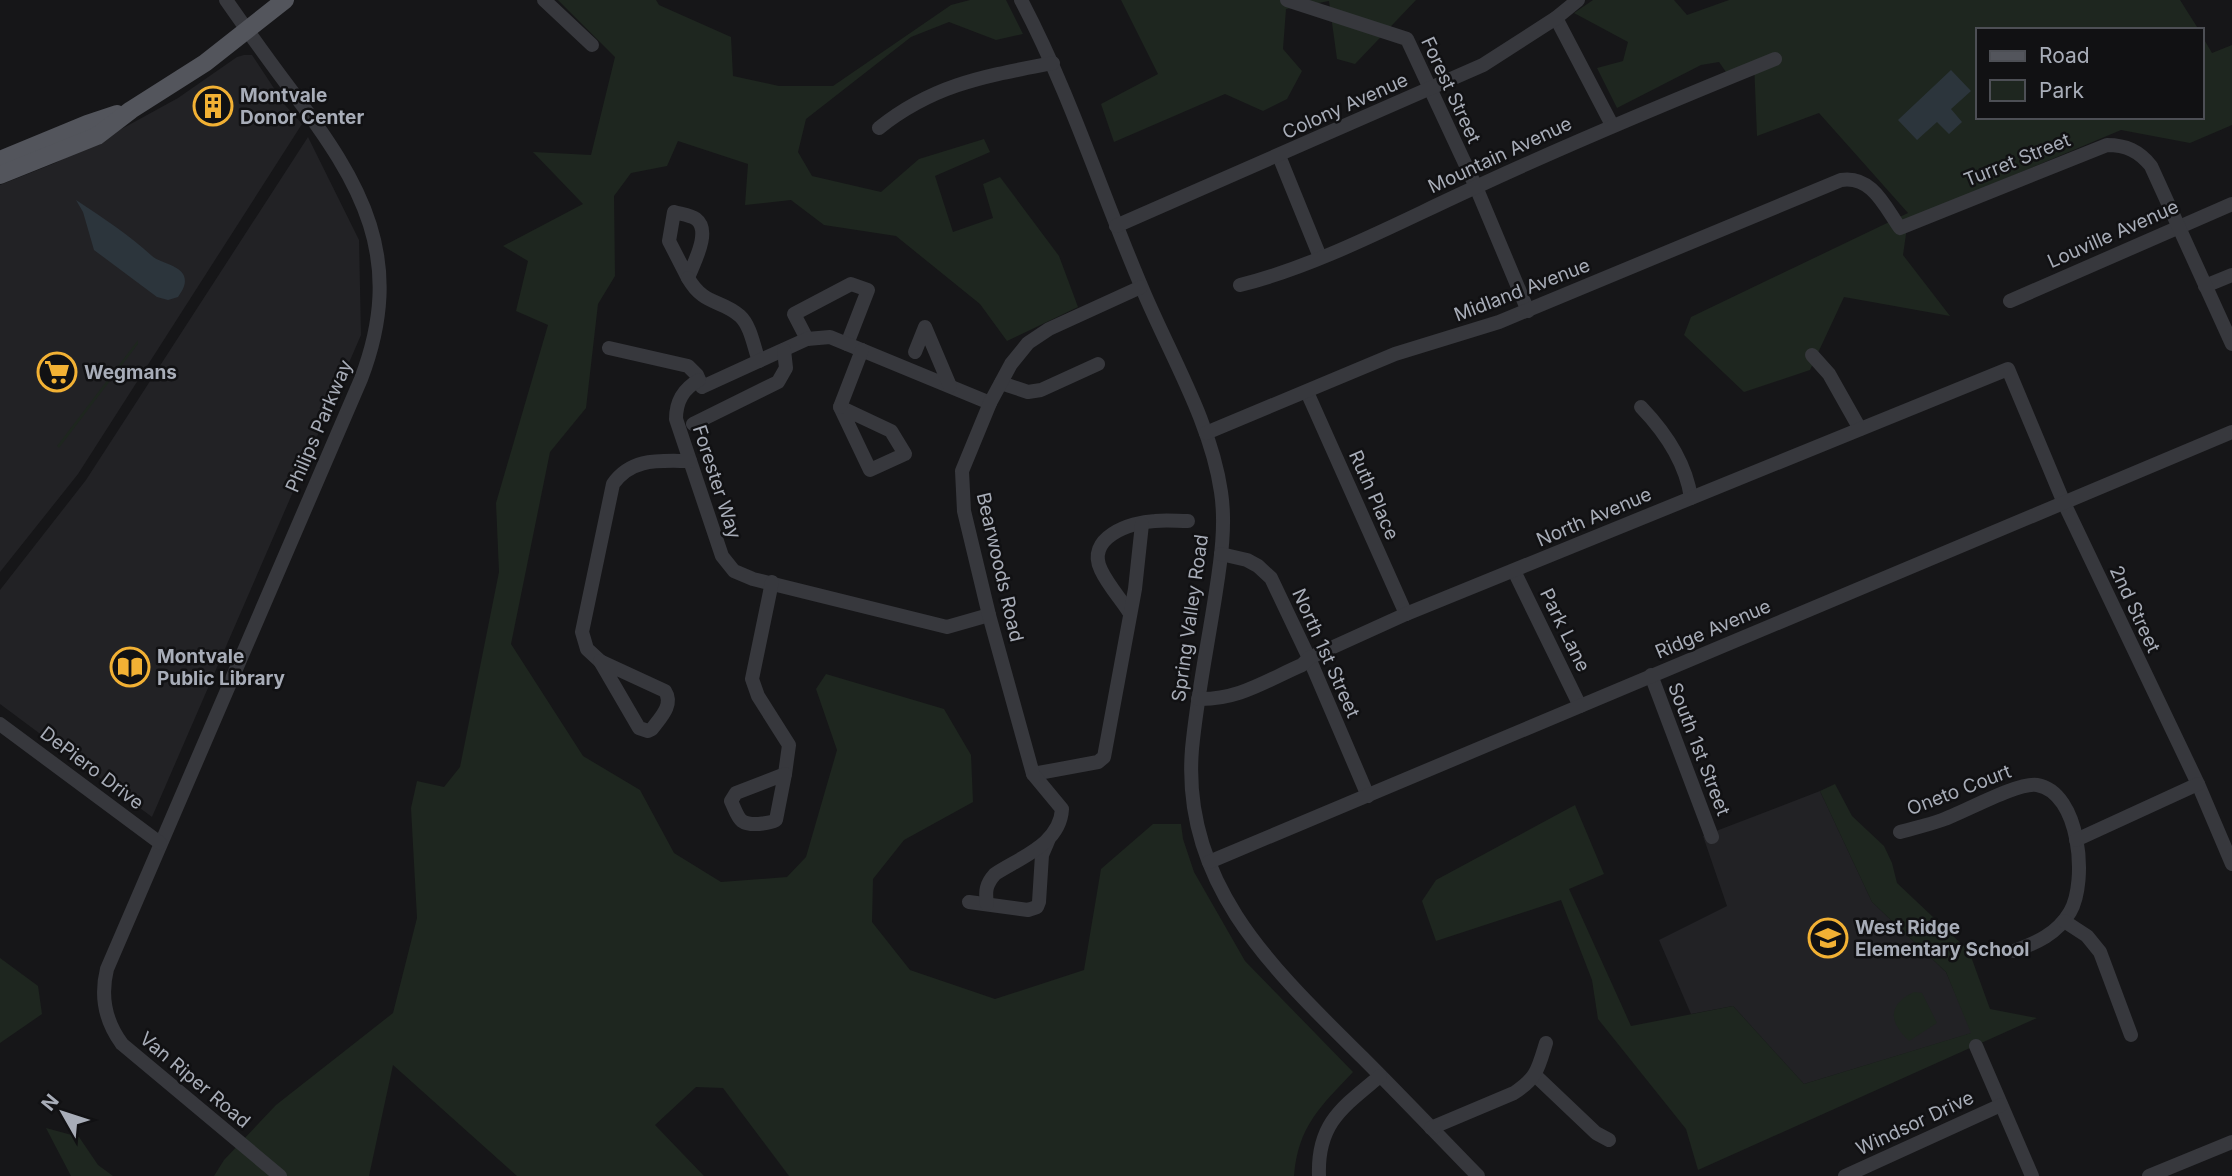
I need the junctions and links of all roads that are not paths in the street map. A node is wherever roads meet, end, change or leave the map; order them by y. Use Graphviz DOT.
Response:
graph roads {
  1 [pos="226,0"];
  2 [pos="285,0"];
  3 [pos="544,0"];
  4 [pos="1021,0"];
  5 [pos="1287,0"];
  6 [pos="1578,0"];
  7 [pos="1556,18"];
  8 [pos="248,32"];
  9 [pos="592,45"];
  10 [pos="1775,59"];
  11 [pos="1053,63"];
  12 [pos="1429,90"];
  13 [pos="131,110"];
  14 [pos="1612,125"];
  15 [pos="879,128"];
  16 [pos="1279,156"];
  17 [pos="0,160"];
  18 [pos="0,175"];
  19 [pos="1850,179"];
  20 [pos="1476,187"];
  21 [pos="2232,204"];
  22 [pos="1116,226"];
  23 [pos="2178,227"];
  24 [pos="1320,257"];
  25 [pos="2232,275"];
  26 [pos="688,278"];
  27 [pos="1240,285"];
  28 [pos="2205,286"];
  29 [pos="1141,287"];
  30 [pos="2010,301"];
  31 [pos="1528,311"];
  32 [pos="807,339"];
  33 [pos="847,344"];
  34 [pos="2232,344"];
  35 [pos="609,348"];
  36 [pos="784,350"];
  37 [pos="862,350"];
  38 [pos="915,352"];
  39 [pos="1812,355"];
  40 [pos="759,361"];
  41 [pos="1098,364"];
  42 [pos="2008,369"];
  43 [pos="699,380"];
  44 [pos="1001,383"];
  45 [pos="950,386"];
  46 [pos="1307,392"];
  47 [pos="990,403"];
  48 [pos="840,407"];
  49 [pos="1641,407"];
  50 [pos="693,424"];
  51 [pos="1860,429"];
  52 [pos="2232,432"];
  53 [pos="1206,433"];
  54 [pos="690,461"];
  55 [pos="1691,498"];
  56 [pos="2064,503"];
  57 [pos="1188,521"];
  58 [pos="1142,524"];
  59 [pos="1221,554"];
  60 [pos="1514,571"];
  61 [pos="772,582"];
  62 [pos="1129,612"];
  63 [pos="1406,614"];
  64 [pos="989,615"];
  65 [pos="1309,658"];
  66 [pos="600,661"];
  67 [pos="1651,675"];
  68 [pos="1198,699"];
  69 [pos="1580,706"];
  70 [pos="0,723"];
  71 [pos="785,774"];
  72 [pos="1033,774"];
  73 [pos="2197,784"];
  74 [pos="1368,796"];
  75 [pos="1900,832"];
  76 [pos="1712,837"];
  77 [pos="2076,839"];
  78 [pos="1048,841"];
  79 [pos="160,844"];
  80 [pos="1209,862"];
  81 [pos="2232,864"];
  82 [pos="969,902"];
  83 [pos="987,904"];
  84 [pos="2064,921"];
  85 [pos="2014,951"];
  86 [pos="2131,1035"];
  87 [pos="1546,1043"];
  88 [pos="1976,1046"];
  89 [pos="1380,1076"];
  90 [pos="1536,1076"];
  91 [pos="2001,1105"];
  92 [pos="1431,1128"];
  93 [pos="1609,1140"];
  94 [pos="2232,1142"];
  95 [pos="280,1176"];
  96 [pos="1319,1176"];
  97 [pos="1478,1176"];
  98 [pos="1845,1176"];
  99 [pos="2032,1176"];
  100 [pos="2149,1176"];
  1 -- 8 [label="street, Philips Parkway"];
  2 -- 8 [label="main road"];
  3 -- 9 [label="street"];
  4 -- 11 [label="street, Spring Valley Road"];
  5 -- 12 [label="street, Forest Street"];
  6 -- 7 [label="street, Colony Avenue"];
  7 -- 12 [label="street, Colony Avenue"];
  7 -- 14 [label="street"];
  8 -- 13 [label="main road"];
  8 -- 79 [label="street, Philips Parkway"];
  10 -- 14 [label="street, Mountain Avenue"];
  11 -- 15 [label="street"];
  11 -- 22 [label="street, Spring Valley Road"];
  12 -- 16 [label="street, Colony Avenue"];
  12 -- 20 [label="street, Forest Street"];
  13 -- 17 [label="main road"];
  13 -- 18 [label="main road"];
  14 -- 20 [label="street, Mountain Avenue"];
  16 -- 22 [label="street, Colony Avenue"];
  16 -- 24 [label="street"];
  19 -- 23 [label="street, Turret Street"];
  19 -- 31 [label="street, Midland Avenue"];
  20 -- 24 [label="street, Mountain Avenue"];
  20 -- 31 [label="street, Forest Street"];
  21 -- 23 [label="street, Louville Avenue"];
  22 -- 29 [label="street, Spring Valley Road"];
  23 -- 28 [label="street"];
  23 -- 30 [label="street, Louville Avenue"];
  24 -- 27 [label="street, Mountain Avenue"];
  25 -- 28 [label="street"];
  26 -- 40 [label="street"];
  28 -- 34 [label="street"];
  29 -- 44 [label="street, Bearwoods Road"];
  29 -- 53 [label="street, Spring Valley Road"];
  31 -- 46 [label="street, Midland Avenue"];
  32 -- 33 [label="street"];
  32 -- 33 [label="street"];
  32 -- 36 [label="street"];
  33 -- 37 [label="street"];
  35 -- 43 [label="street"];
  36 -- 40 [label="street"];
  36 -- 50 [label="street"];
  37 -- 45 [label="street"];
  37 -- 48 [label="street"];
  38 -- 45 [label="street"];
  39 -- 51 [label="street"];
  40 -- 43 [label="street"];
  41 -- 44 [label="street"];
  42 -- 51 [label="street, North Avenue"];
  42 -- 56 [label="street, 2nd Street"];
  43 -- 54 [label="street, Forester Way"];
  44 -- 47 [label="street, Bearwoods Road"];
  45 -- 47 [label="street"];
  46 -- 53 [label="street, Midland Avenue"];
  46 -- 63 [label="street, Ruth Place"];
  47 -- 64 [label="street, Bearwoods Road"];
  48 -- 48 [label="street"];
  49 -- 55 [label="street"];
  51 -- 55 [label="street, North Avenue"];
  52 -- 56 [label="street, Ridge Avenue"];
  53 -- 59 [label="street, Spring Valley Road"];
  54 -- 61 [label="street, Forester Way"];
  54 -- 66 [label="street"];
  55 -- 60 [label="street, North Avenue"];
  56 -- 67 [label="street, Ridge Avenue"];
  56 -- 73 [label="street, 2nd Street"];
  57 -- 58 [label="street"];
  58 -- 62 [label="street"];
  58 -- 62 [label="street"];
  59 -- 65 [label="street, North 1st Street"];
  59 -- 68 [label="street, Spring Valley Road"];
  60 -- 63 [label="street, North Avenue"];
  60 -- 69 [label="street, Park Lane"];
  61 -- 64 [label="street, Forester Way"];
  61 -- 71 [label="street"];
  62 -- 72 [label="street"];
  63 -- 65 [label="street, North Avenue"];
  64 -- 72 [label="street, Bearwoods Road"];
  65 -- 68 [label="street, North Avenue"];
  65 -- 74 [label="street, North 1st Street"];
  66 -- 66 [label="street"];
  67 -- 69 [label="street, Ridge Avenue"];
  67 -- 76 [label="street, South 1st Street"];
  68 -- 80 [label="street, Spring Valley Road"];
  69 -- 74 [label="street, Ridge Avenue"];
  70 -- 79 [label="street, DePiero Drive"];
  72 -- 78 [label="street, Bearwoods Road"];
  73 -- 77 [label="street"];
  73 -- 81 [label="street, 2nd Street"];
  74 -- 80 [label="street, Ridge Avenue"];
  75 -- 77 [label="street, Oneto Court"];
  77 -- 84 [label="street, Oneto Court"];
  78 -- 83 [label="street"];
  78 -- 83 [label="street, Bearwoods Road"];
  79 -- 95 [label="street, Van Riper Road"];
  80 -- 89 [label="street, Spring Valley Road"];
  82 -- 83 [label="street, Bearwoods Road"];
  84 -- 85 [label="street"];
  84 -- 86 [label="street"];
  87 -- 90 [label="street"];
  88 -- 91 [label="street"];
  89 -- 92 [label="street, Spring Valley Road"];
  89 -- 96 [label="street"];
  90 -- 92 [label="street"];
  90 -- 93 [label="street"];
  91 -- 98 [label="street, Windsor Drive"];
  91 -- 99 [label="street"];
  92 -- 97 [label="street, Spring Valley Road"];
  94 -- 100 [label="street"];
}
